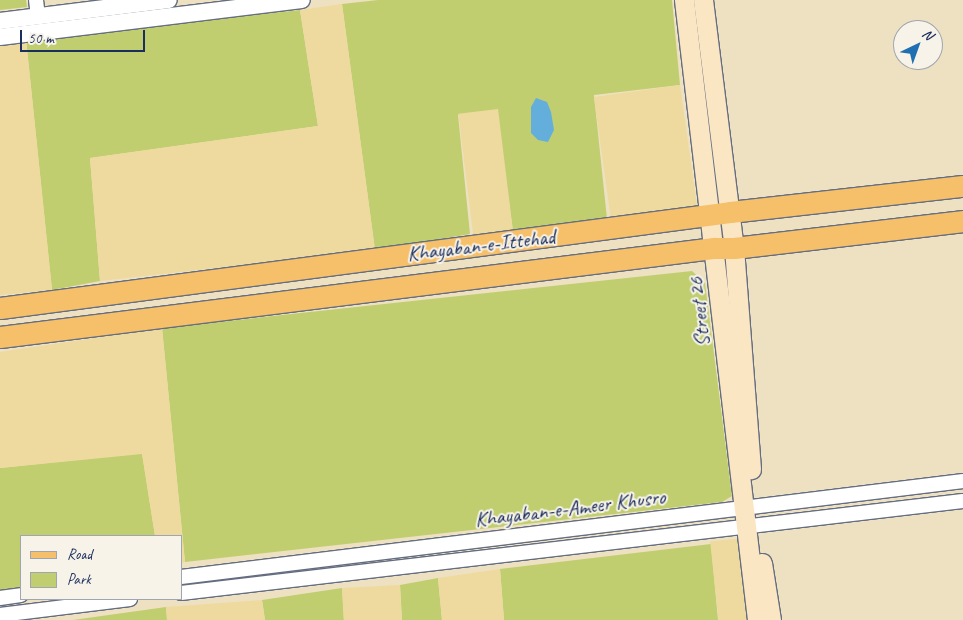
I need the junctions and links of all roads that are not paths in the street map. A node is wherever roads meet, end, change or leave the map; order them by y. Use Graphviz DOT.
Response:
graph roads {
  1 [pos="36,0"];
  2 [pos="169,0"];
  3 [pos="302,0"];
  4 [pos="684,0"];
  5 [pos="703,0"];
  6 [pos="165,8"];
  7 [pos="38,17"];
  8 [pos="0,21"];
  9 [pos="0,37"];
  10 [pos="963,186"];
  11 [pos="730,212"];
  12 [pos="709,215"];
  13 [pos="963,220"];
  14 [pos="724,248"];
  15 [pos="0,308"];
  16 [pos="0,337"];
  17 [pos="963,481"];
  18 [pos="963,501"];
  19 [pos="749,517"];
  20 [pos="182,577"];
  21 [pos="182,593"];
  22 [pos="20,596"];
  23 [pos="0,598"];
  24 [pos="112,600"];
  25 [pos="87,601"];
  26 [pos="0,615"];
  27 [pos="757,620"];
  28 [pos="771,620"];
  1 -- 7 [label="street"];
  2 -- 6 [label="street"];
  3 -- 6 [label="street"];
  4 -- 12 [label="main road, Street 26"];
  5 -- 11 [label="main road, Street 26"];
  6 -- 7 [label="street"];
  6 -- 9 [label="street"];
  7 -- 8 [label="street"];
  10 -- 11 [label="main road, Khayaban-e-Ittehad"];
  11 -- 12 [label="main road, Khayaban-e-Ittehad"];
  11 -- 14 [label="main road, Street 26"];
  12 -- 14 [label="main road, Street 26"];
  12 -- 15 [label="main road, Khayaban-e-Ittehad"];
  13 -- 14 [label="main road, Khayaban-e-Ittehad"];
  14 -- 16 [label="main road, Khayaban-e-Ittehad"];
  14 -- 19 [label="main road, Street 26"];
  17 -- 19 [label="street, Khayaban-e-Ameer Khusro"];
  18 -- 19 [label="street, Khayaban-e-Ameer Khusro"];
  19 -- 20 [label="street, Khayaban-e-Ameer Khusro"];
  19 -- 21 [label="street, Khayaban-e-Ameer Khusro"];
  19 -- 27 [label="main road, Street 26"];
  19 -- 28 [label="main road, Street 26"];
  22 -- 23 [label="street"];
  24 -- 25 [label="street"];
  25 -- 26 [label="street"];
}
